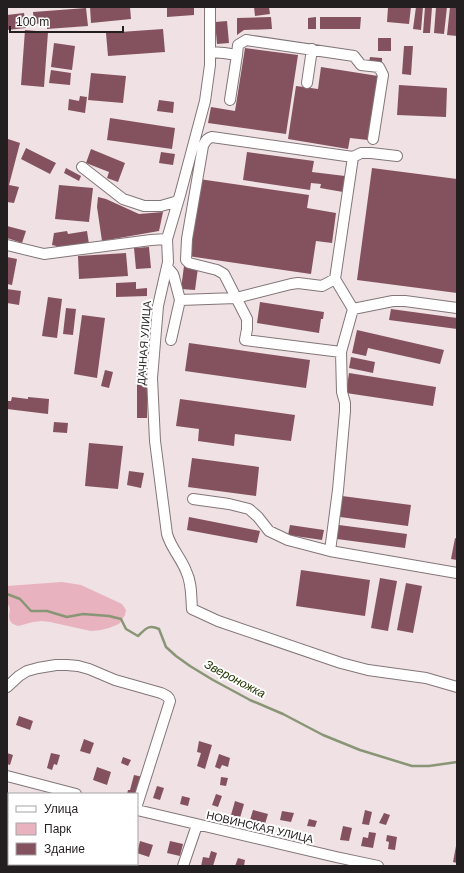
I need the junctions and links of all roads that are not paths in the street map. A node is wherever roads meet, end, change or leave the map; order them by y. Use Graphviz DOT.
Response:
graph roads {
  1 [pos="210,7"];
  2 [pos="312,49"];
  3 [pos="210,52"];
  4 [pos="237,54"];
  5 [pos="307,83"];
  6 [pos="230,100"];
  7 [pos="373,139"];
  8 [pos="397,156"];
  9 [pos="353,157"];
  10 [pos="82,167"];
  11 [pos="178,201"];
  12 [pos="167,239"];
  13 [pos="7,244"];
  14 [pos="167,267"];
  15 [pos="335,279"];
  16 [pos="236,298"];
  17 [pos="180,300"];
  18 [pos="457,308"];
  19 [pos="353,309"];
  20 [pos="171,340"];
  21 [pos="341,352"];
  22 [pos="193,499"];
  23 [pos="330,551"];
  24 [pos="457,573"];
  25 [pos="457,687"];
  26 [pos="7,688"];
  27 [pos="7,776"];
  28 [pos="72,793"];
  29 [pos="138,802"];
  30 [pos="140,813"];
  31 [pos="197,825"];
  32 [pos="183,866"];
  33 [pos="378,866"];
  1 -- 3 [label="street, ДАЧНАЯ УЛИЦА"];
  2 -- 4 [label="street"];
  2 -- 5 [label="street"];
  2 -- 7 [label="street"];
  3 -- 4 [label="street"];
  3 -- 11 [label="street, ДАЧНАЯ УЛИЦА"];
  4 -- 6 [label="street"];
  8 -- 9 [label="street"];
  9 -- 15 [label="street"];
  9 -- 16 [label="street"];
  10 -- 11 [label="street"];
  11 -- 12 [label="street, ДАЧНАЯ УЛИЦА"];
  12 -- 13 [label="street"];
  12 -- 14 [label="street, ДАЧНАЯ УЛИЦА"];
  14 -- 17 [label="street"];
  14 -- 25 [label="street, ДАЧНАЯ УЛИЦА"];
  15 -- 16 [label="street"];
  15 -- 19 [label="street"];
  16 -- 17 [label="street"];
  16 -- 21 [label="street"];
  17 -- 20 [label="street"];
  18 -- 19 [label="street"];
  19 -- 21 [label="street"];
  21 -- 23 [label="street"];
  22 -- 23 [label="street"];
  23 -- 24 [label="street"];
  26 -- 29 [label="street"];
  27 -- 28 [label="street"];
  30 -- 31 [label="street, НОВИНСКАЯ УЛИЦА"];
  31 -- 32 [label="street"];
  31 -- 33 [label="street, НОВИНСКАЯ УЛИЦА"];
}
